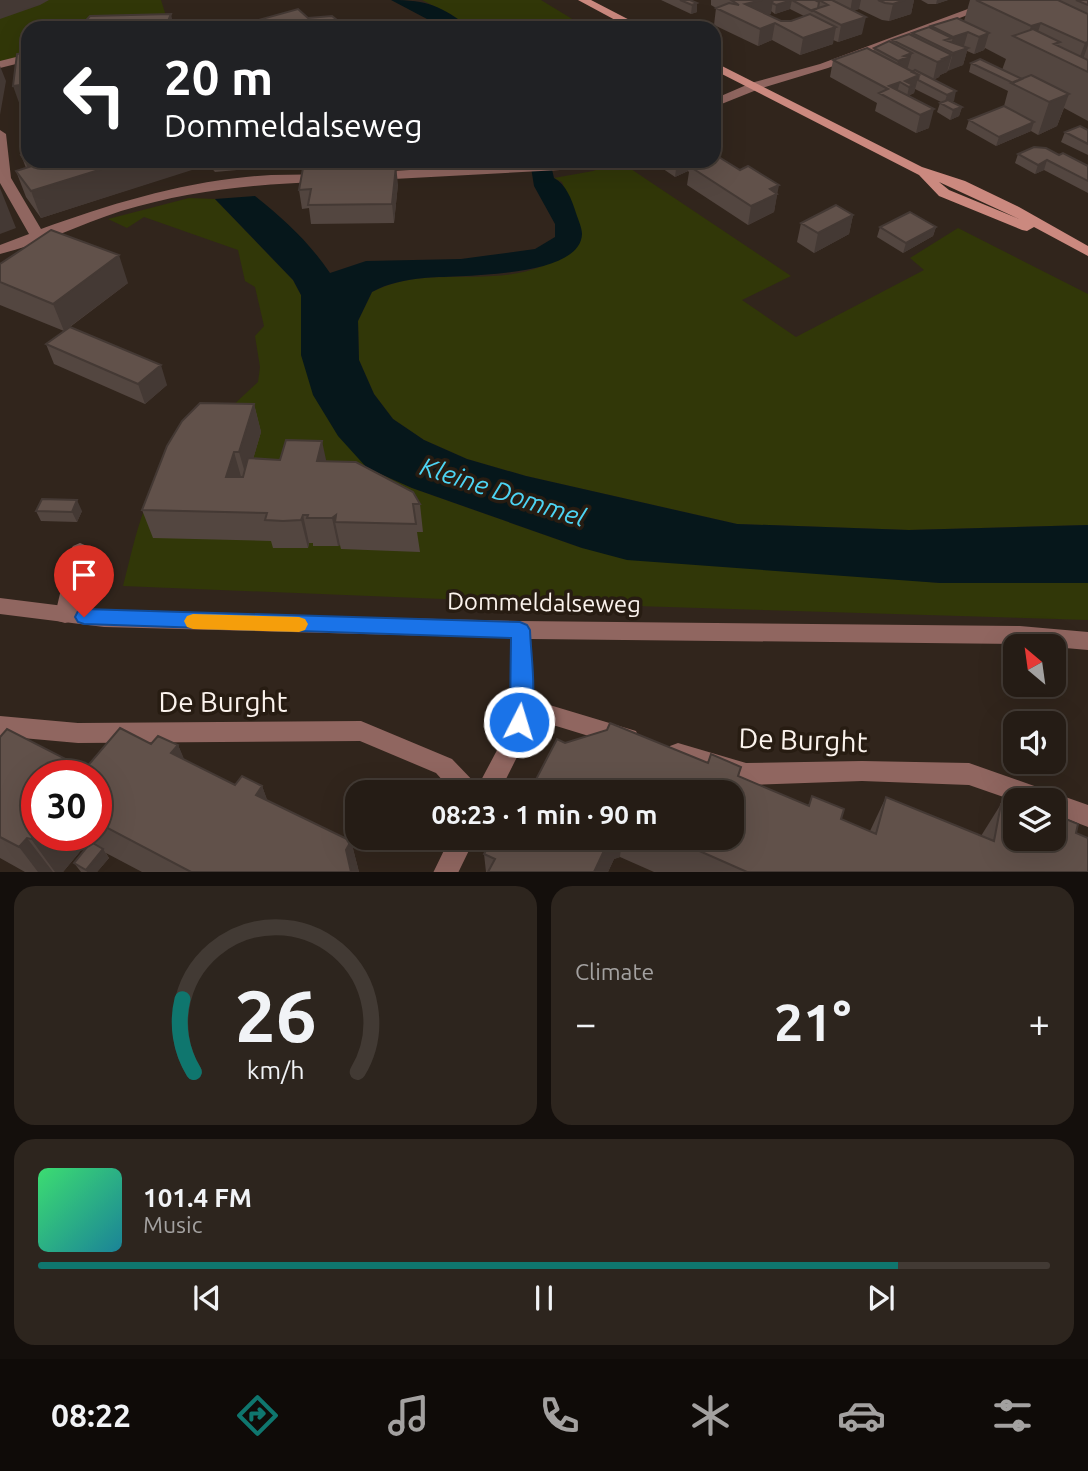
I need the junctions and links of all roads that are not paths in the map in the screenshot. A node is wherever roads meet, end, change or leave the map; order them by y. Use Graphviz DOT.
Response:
graph roads {
  1 [pos="583,0"];
  2 [pos="1001,0"];
  3 [pos="1014,6"];
  4 [pos="625,21"];
  5 [pos="21,59"];
  6 [pos="0,65"];
  7 [pos="721,69"];
  8 [pos="755,86"];
  9 [pos="721,100"];
  10 [pos="0,134"];
  11 [pos="419,168"];
  12 [pos="359,176"];
  13 [pos="332,178"];
  14 [pos="37,236"];
  15 [pos="0,250"];
  16 [pos="1088,251"];
  17 [pos="80,551"];
  18 [pos="0,606"];
  19 [pos="65,615"];
  20 [pos="520,630"];
  21 [pos="1088,641"];
  22 [pos="522,706"];
  23 [pos="0,726"];
  24 [pos="457,780"];
  25 [pos="494,780"];
  26 [pos="1013,788"];
  27 [pos="1066,808"];
  28 [pos="1088,816"];
  29 [pos="457,850"];
  30 [pos="446,872"];
  1 -- 4 [label="main road"];
  2 -- 3 [label="street"];
  2 -- 8 [label="street"];
  5 -- 6 [label="street"];
  7 -- 8 [label="main road"];
  8 -- 9 [label="street"];
  8 -- 16 [label="main road"];
  10 -- 14 [label="street"];
  11 -- 12 [label="street"];
  13 -- 14 [label="street"];
  14 -- 15 [label="street"];
  17 -- 19 [label="street"];
  18 -- 19 [label="street, Dommeldalseweg"];
  19 -- 20 [label="street, Dommeldalseweg"];
  20 -- 21 [label="street, Dommeldalseweg"];
  20 -- 22 [label="street"];
  22 -- 25 [label="street"];
  22 -- 26 [label="street, De Burght"];
  23 -- 24 [label="street, De Burght"];
  27 -- 28 [label="street"];
  29 -- 30 [label="street"];
}
